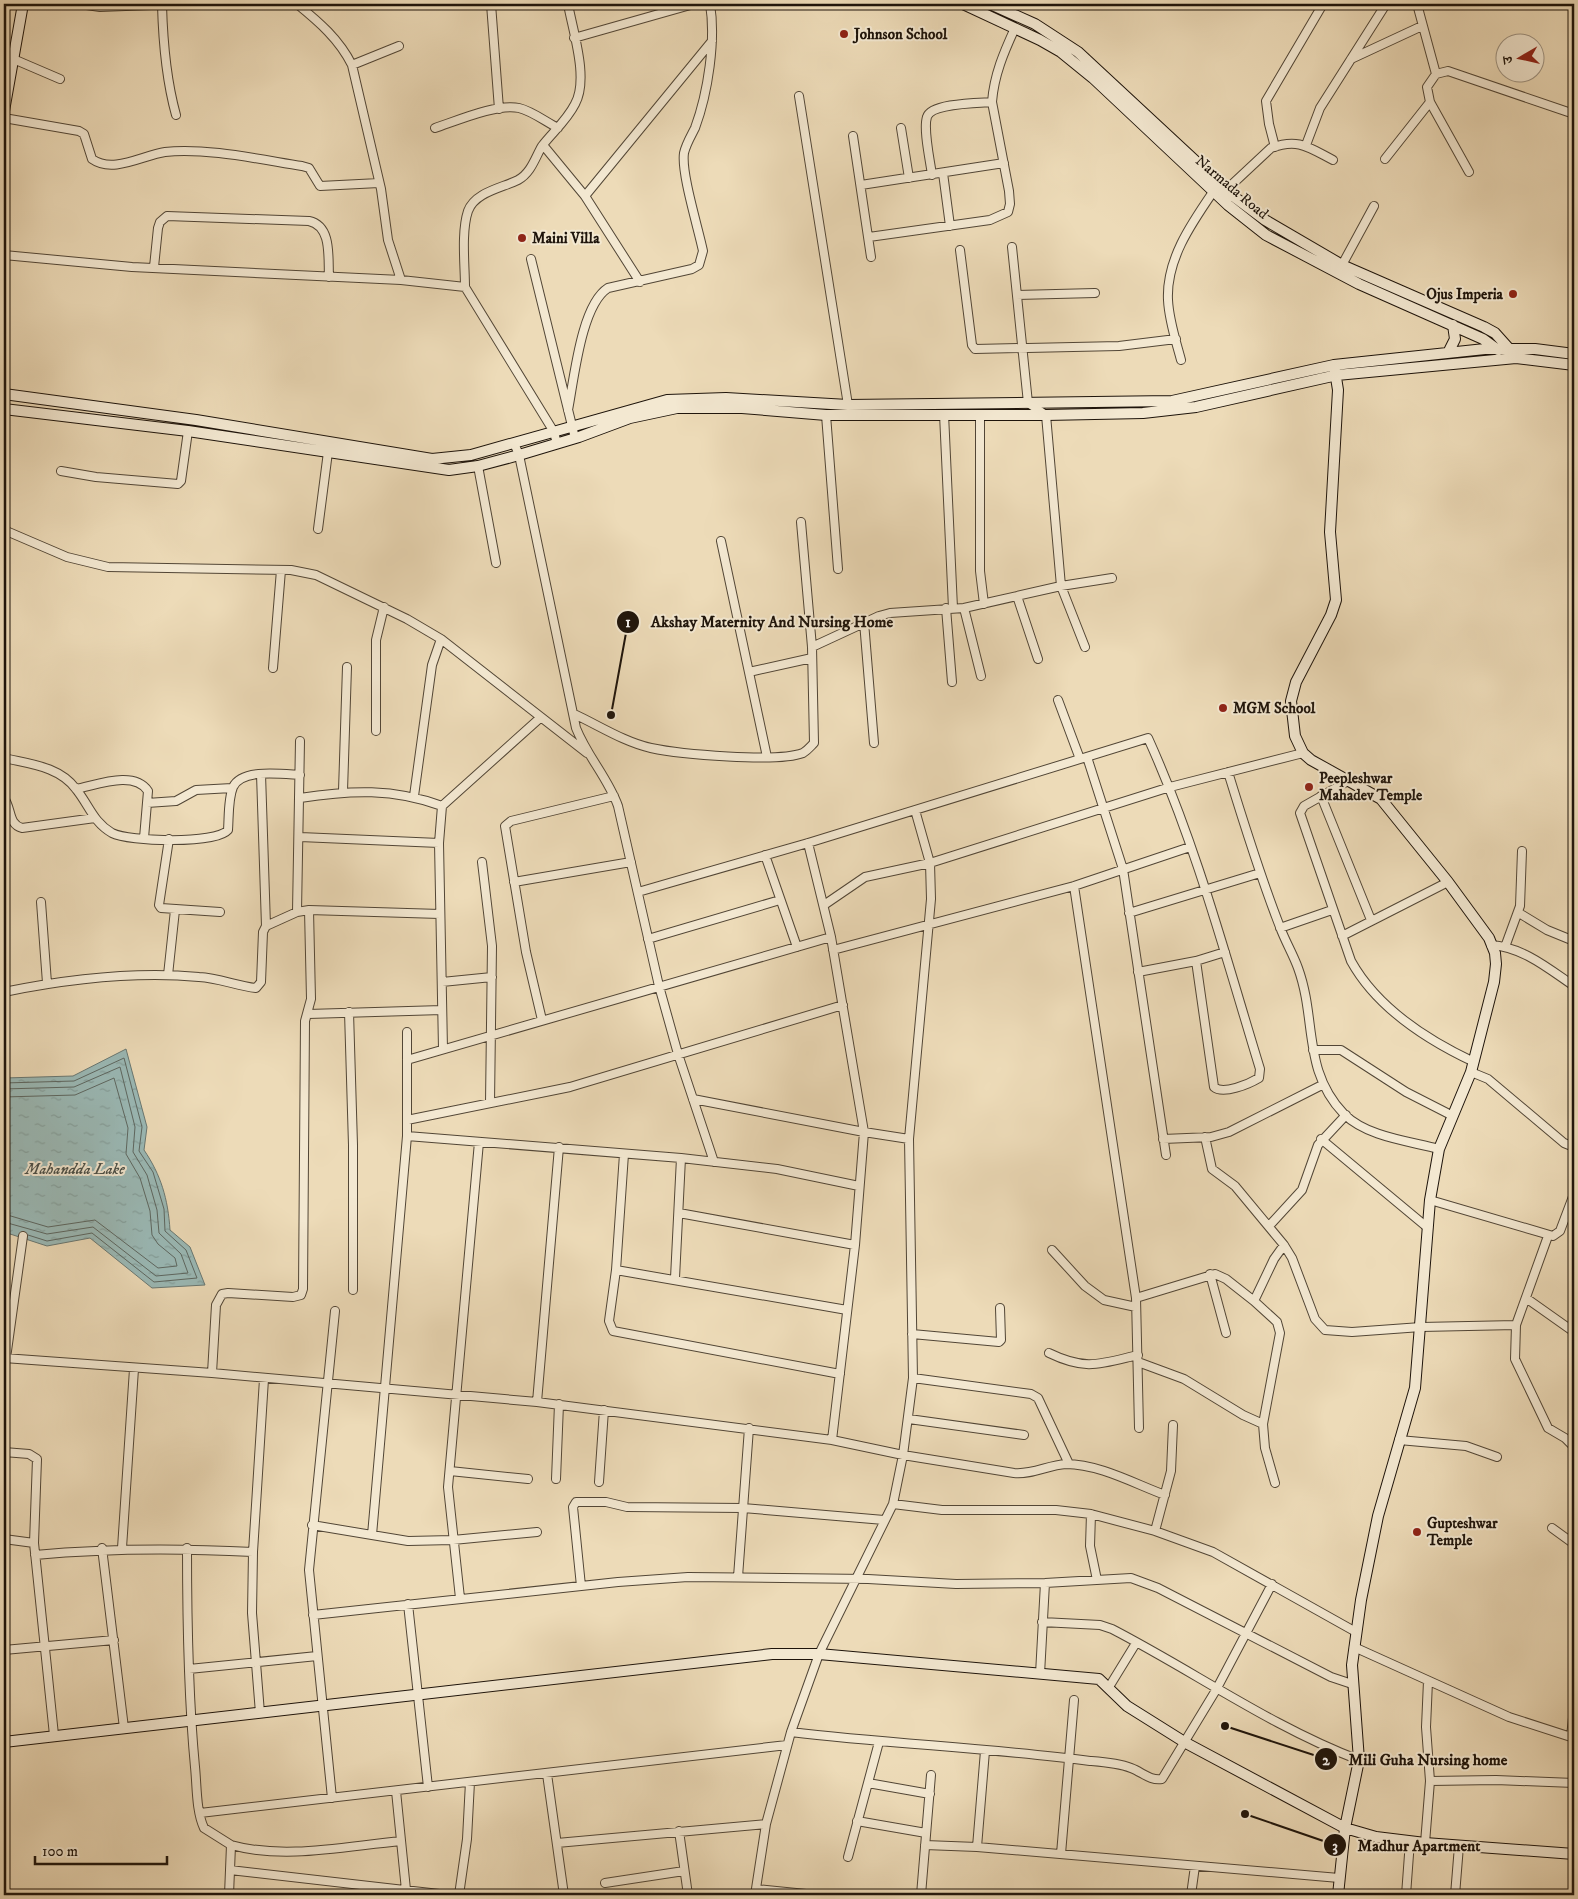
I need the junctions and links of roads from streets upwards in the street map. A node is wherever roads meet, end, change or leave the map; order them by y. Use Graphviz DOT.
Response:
graph roads {
  1 [pos="23,4"];
  2 [pos="80,4"];
  3 [pos="177,4"];
  4 [pos="297,4"];
  5 [pos="491,4"];
  6 [pos="568,4"];
  7 [pos="694,4"];
  8 [pos="710,4"];
  9 [pos="963,4"];
  10 [pos="990,4"];
  11 [pos="1323,4"];
  12 [pos="1386,4"];
  13 [pos="1417,4"];
  14 [pos="162,5"];
  15 [pos="1422,26"];
  16 [pos="1015,28"];
  17 [pos="574,38"];
  18 [pos="713,39"];
  19 [pos="399,46"];
  20 [pos="8,57"];
  21 [pos="1349,60"];
  22 [pos="352,65"];
  23 [pos="1436,74"];
  24 [pos="60,79"];
  25 [pos="799,96"];
  26 [pos="992,102"];
  27 [pos="1430,102"];
  28 [pos="499,109"];
  29 [pos="4,111"];
  30 [pos="1574,114"];
  31 [pos="176,115"];
  32 [pos="4,118"];
  33 [pos="435,128"];
  34 [pos="558,128"];
  35 [pos="901,128"];
  36 [pos="853,136"];
  37 [pos="543,145"];
  38 [pos="1306,145"];
  39 [pos="1275,147"];
  40 [pos="1385,159"];
  41 [pos="1332,160"];
  42 [pos="1004,164"];
  43 [pos="1469,172"];
  44 [pos="943,173"];
  45 [pos="932,174"];
  46 [pos="909,178"];
  47 [pos="379,183"];
  48 [pos="861,185"];
  49 [pos="1226,190"];
  50 [pos="1213,192"];
  51 [pos="585,196"];
  52 [pos="1374,206"];
  53 [pos="950,226"];
  54 [pos="869,237"];
  55 [pos="1012,247"];
  56 [pos="960,250"];
  57 [pos="4,255"];
  58 [pos="871,257"];
  59 [pos="531,259"];
  60 [pos="1342,265"];
  61 [pos="154,268"];
  62 [pos="329,277"];
  63 [pos="401,280"];
  64 [pos="640,282"];
  65 [pos="465,287"];
  66 [pos="1096,293"];
  67 [pos="1017,296"];
  68 [pos="1453,325"];
  69 [pos="1176,339"];
  70 [pos="1022,349"];
  71 [pos="1497,349"];
  72 [pos="1448,353"];
  73 [pos="1513,353"];
  74 [pos="1574,354"];
  75 [pos="1504,359"];
  76 [pos="1181,360"];
  77 [pos="1574,365"];
  78 [pos="1335,370"];
  79 [pos="4,394"];
  80 [pos="1028,403"];
  81 [pos="848,405"];
  82 [pos="4,409"];
  83 [pos="568,410"];
  84 [pos="944,414"];
  85 [pos="980,414"];
  86 [pos="826,415"];
  87 [pos="1046,415"];
  88 [pos="572,426"];
  89 [pos="188,431"];
  90 [pos="554,432"];
  91 [pos="575,438"];
  92 [pos="514,443"];
  93 [pos="558,444"];
  94 [pos="328,452"];
  95 [pos="518,455"];
  96 [pos="478,466"];
  97 [pos="61,471"];
  98 [pos="801,522"];
  99 [pos="318,529"];
  100 [pos="4,530"];
  101 [pos="721,541"];
  102 [pos="496,563"];
  103 [pos="838,569"];
  104 [pos="281,570"];
  105 [pos="1112,578"];
  106 [pos="1061,586"];
  107 [pos="1017,596"];
  108 [pos="984,604"];
  109 [pos="384,607"];
  110 [pos="949,608"];
  111 [pos="964,608"];
  112 [pos="864,622"];
  113 [pos="441,639"];
  114 [pos="812,647"];
  115 [pos="1085,647"];
  116 [pos="812,658"];
  117 [pos="1038,659"];
  118 [pos="348,667"];
  119 [pos="273,668"];
  120 [pos="749,672"];
  121 [pos="980,676"];
  122 [pos="952,682"];
  123 [pos="1058,700"];
  124 [pos="574,714"];
  125 [pos="540,718"];
  126 [pos="376,731"];
  127 [pos="300,741"];
  128 [pos="874,743"];
  129 [pos="1303,753"];
  130 [pos="588,754"];
  131 [pos="767,757"];
  132 [pos="4,758"];
  133 [pos="1084,758"];
  134 [pos="1228,772"];
  135 [pos="261,774"];
  136 [pos="300,775"];
  137 [pos="1348,781"];
  138 [pos="1170,787"];
  139 [pos="76,788"];
  140 [pos="232,788"];
  141 [pos="343,791"];
  142 [pos="414,796"];
  143 [pos="614,796"];
  144 [pos="1322,796"];
  145 [pos="4,798"];
  146 [pos="300,798"];
  147 [pos="148,803"];
  148 [pos="442,806"];
  149 [pos="1104,808"];
  150 [pos="915,810"];
  151 [pos="95,818"];
  152 [pos="300,837"];
  153 [pos="144,838"];
  154 [pos="169,839"];
  155 [pos="439,843"];
  156 [pos="808,843"];
  157 [pos="1190,847"];
  158 [pos="1522,851"];
  159 [pos="765,855"];
  160 [pos="482,862"];
  161 [pos="631,862"];
  162 [pos="930,863"];
  163 [pos="1124,869"];
  164 [pos="1260,873"];
  165 [pos="514,882"];
  166 [pos="1448,882"];
  167 [pos="1074,886"];
  168 [pos="1205,891"];
  169 [pos="638,892"];
  170 [pos="780,900"];
  171 [pos="41,902"];
  172 [pos="824,905"];
  173 [pos="174,910"];
  174 [pos="309,910"];
  175 [pos="1332,910"];
  176 [pos="220,912"];
  177 [pos="298,912"];
  178 [pos="1129,913"];
  179 [pos="1519,913"];
  180 [pos="440,914"];
  181 [pos="1371,920"];
  182 [pos="266,926"];
  183 [pos="930,926"];
  184 [pos="1280,928"];
  185 [pos="1342,936"];
  186 [pos="831,937"];
  187 [pos="648,939"];
  188 [pos="1574,942"];
  189 [pos="1491,944"];
  190 [pos="797,947"];
  191 [pos="1505,947"];
  192 [pos="833,950"];
  193 [pos="1225,952"];
  194 [pos="1196,961"];
  195 [pos="1138,972"];
  196 [pos="168,975"];
  197 [pos="492,977"];
  198 [pos="442,982"];
  199 [pos="47,983"];
  200 [pos="659,986"];
  201 [pos="1574,986"];
  202 [pos="4,992"];
  203 [pos="842,1005"];
  204 [pos="442,1010"];
  205 [pos="349,1012"];
  206 [pos="308,1014"];
  207 [pos="542,1020"];
  208 [pos="407,1032"];
  209 [pos="490,1036"];
  210 [pos="443,1050"];
  211 [pos="1313,1050"];
  212 [pos="678,1054"];
  213 [pos="407,1060"];
  214 [pos="1472,1067"];
  215 [pos="1322,1084"];
  216 [pos="693,1099"];
  217 [pos="490,1103"];
  218 [pos="1346,1115"];
  219 [pos="1453,1116"];
  220 [pos="407,1120"];
  221 [pos="864,1132"];
  222 [pos="407,1136"];
  223 [pos="1205,1138"];
  224 [pos="909,1139"];
  225 [pos="1163,1139"];
  226 [pos="1321,1139"];
  227 [pos="478,1142"];
  228 [pos="559,1147"];
  229 [pos="1574,1148"];
  230 [pos="1439,1149"];
  231 [pos="624,1154"];
  232 [pos="1166,1155"];
  233 [pos="681,1158"];
  234 [pos="714,1162"];
  235 [pos="859,1186"];
  236 [pos="1574,1194"];
  237 [pos="1430,1200"];
  238 [pos="679,1213"];
  239 [pos="1571,1216"];
  240 [pos="1270,1226"];
  241 [pos="1428,1228"];
  242 [pos="23,1236"];
  243 [pos="1548,1236"];
  244 [pos="1284,1245"];
  245 [pos="855,1246"];
  246 [pos="1052,1250"];
  247 [pos="616,1270"];
  248 [pos="1210,1274"];
  249 [pos="675,1278"];
  250 [pos="354,1290"];
  251 [pos="1136,1298"];
  252 [pos="1526,1298"];
  253 [pos="1254,1301"];
  254 [pos="1136,1307"];
  255 [pos="1000,1308"];
  256 [pos="847,1310"];
  257 [pos="335,1311"];
  258 [pos="1516,1325"];
  259 [pos="1421,1327"];
  260 [pos="1574,1332"];
  261 [pos="1226,1333"];
  262 [pos="912,1334"];
  263 [pos="1049,1353"];
  264 [pos="5,1358"];
  265 [pos="1138,1359"];
  266 [pos="134,1369"];
  267 [pos="212,1373"];
  268 [pos="840,1374"];
  269 [pos="913,1378"];
  270 [pos="264,1379"];
  271 [pos="329,1384"];
  272 [pos="385,1388"];
  273 [pos="456,1395"];
  274 [pos="537,1402"];
  275 [pos="559,1404"];
  276 [pos="604,1410"];
  277 [pos="909,1419"];
  278 [pos="1172,1424"];
  279 [pos="1263,1424"];
  280 [pos="749,1428"];
  281 [pos="1139,1428"];
  282 [pos="1024,1435"];
  283 [pos="832,1440"];
  284 [pos="1399,1440"];
  285 [pos="1574,1447"];
  286 [pos="4,1452"];
  287 [pos="903,1455"];
  288 [pos="1497,1457"];
  289 [pos="1068,1464"];
  290 [pos="450,1471"];
  291 [pos="528,1479"];
  292 [pos="556,1479"];
  293 [pos="599,1482"];
  294 [pos="1275,1484"];
  295 [pos="1165,1495"];
  296 [pos="893,1504"];
  297 [pos="743,1508"];
  298 [pos="1090,1514"];
  299 [pos="884,1520"];
  300 [pos="312,1525"];
  301 [pos="1552,1528"];
  302 [pos="1155,1531"];
  303 [pos="538,1532"];
  304 [pos="372,1535"];
  305 [pos="4,1539"];
  306 [pos="453,1540"];
  307 [pos="34,1543"];
  308 [pos="1574,1544"];
  309 [pos="102,1548"];
  310 [pos="122,1548"];
  311 [pos="187,1548"];
  312 [pos="253,1552"];
  313 [pos="35,1555"];
  314 [pos="738,1577"];
  315 [pos="856,1580"];
  316 [pos="1097,1580"];
  317 [pos="1045,1583"];
  318 [pos="1272,1584"];
  319 [pos="580,1586"];
  320 [pos="460,1598"];
  321 [pos="408,1604"];
  322 [pos="313,1615"];
  323 [pos="1042,1622"];
  324 [pos="1356,1632"];
  325 [pos="1247,1633"];
  326 [pos="114,1640"];
  327 [pos="1136,1643"];
  328 [pos="44,1645"];
  329 [pos="1354,1647"];
  330 [pos="4,1650"];
  331 [pos="819,1654"];
  332 [pos="317,1656"];
  333 [pos="255,1664"];
  334 [pos="189,1669"];
  335 [pos="1040,1674"];
  336 [pos="1428,1681"];
  337 [pos="1352,1684"];
  338 [pos="1109,1687"];
  339 [pos="1216,1690"];
  340 [pos="418,1694"];
  341 [pos="1074,1700"];
  342 [pos="322,1705"];
  343 [pos="1574,1708"];
  344 [pos="260,1713"];
  345 [pos="191,1720"];
  346 [pos="124,1728"];
  347 [pos="791,1732"];
  348 [pos="54,1735"];
  349 [pos="1573,1738"];
  350 [pos="4,1742"];
  351 [pos="879,1742"];
  352 [pos="1186,1743"];
  353 [pos="787,1745"];
  354 [pos="985,1751"];
  355 [pos="1070,1758"];
  356 [pos="1360,1760"];
  357 [pos="547,1774"];
  358 [pos="931,1775"];
  359 [pos="1430,1781"];
  360 [pos="470,1782"];
  361 [pos="868,1783"];
  362 [pos="1574,1783"];
  363 [pos="428,1787"];
  364 [pos="396,1791"];
  365 [pos="930,1794"];
  366 [pos="332,1798"];
  367 [pos="200,1812"];
  368 [pos="857,1821"];
  369 [pos="766,1824"];
  370 [pos="1345,1828"];
  371 [pos="678,1831"];
  372 [pos="926,1833"];
  373 [pos="401,1841"];
  374 [pos="1410,1841"];
  375 [pos="557,1843"];
  376 [pos="1426,1843"];
  377 [pos="231,1845"];
  378 [pos="925,1845"];
  379 [pos="1459,1846"];
  380 [pos="977,1847"];
  381 [pos="1061,1854"];
  382 [pos="1574,1854"];
  383 [pos="848,1857"];
  384 [pos="1195,1866"];
  385 [pos="230,1870"];
  386 [pos="684,1871"];
  387 [pos="1339,1878"];
  388 [pos="605,1883"];
  389 [pos="406,1890"];
  390 [pos="755,1892"];
  391 [pos="229,1895"];
  392 [pos="448,1895"];
  393 [pos="459,1895"];
  394 [pos="564,1895"];
  395 [pos="688,1895"];
  396 [pos="816,1895"];
  397 [pos="921,1895"];
  398 [pos="1192,1895"];
  399 [pos="1338,1895"];
  400 [pos="1406,1895"];
  401 [pos="1455,1895"];
  1 -- 20 [label="street"];
  2 -- 14 [label="street"];
  3 -- 14 [label="street"];
  4 -- 22 [label="street"];
  5 -- 28 [label="street"];
  6 -- 17 [label="street"];
  7 -- 17 [label="street"];
  8 -- 18 [label="street"];
  9 -- 16 [label="street, Narmada Road"];
  10 -- 49 [label="street"];
  11 -- 39 [label="street"];
  12 -- 21 [label="street"];
  13 -- 15 [label="street"];
  14 -- 31 [label="street"];
  15 -- 21 [label="street"];
  15 -- 23 [label="street"];
  16 -- 26 [label="street"];
  16 -- 50 [label="street, Narmada Road"];
  17 -- 34 [label="street"];
  18 -- 51 [label="street"];
  18 -- 64 [label="street"];
  19 -- 22 [label="street"];
  20 -- 24 [label="street"];
  20 -- 29 [label="street"];
  21 -- 38 [label="street"];
  22 -- 47 [label="street"];
  23 -- 27 [label="street"];
  23 -- 30 [label="street"];
  25 -- 81 [label="street"];
  26 -- 42 [label="street"];
  26 -- 45 [label="street"];
  27 -- 40 [label="street"];
  27 -- 43 [label="street"];
  28 -- 33 [label="street"];
  28 -- 34 [label="street"];
  32 -- 47 [label="street"];
  34 -- 37 [label="street"];
  35 -- 46 [label="street"];
  36 -- 48 [label="street"];
  37 -- 51 [label="street"];
  37 -- 65 [label="street"];
  38 -- 39 [label="street"];
  38 -- 41 [label="street"];
  39 -- 49 [label="street"];
  42 -- 44 [label="street"];
  42 -- 53 [label="street"];
  44 -- 45 [label="street"];
  44 -- 53 [label="street"];
  45 -- 46 [label="street"];
  46 -- 48 [label="street"];
  47 -- 63 [label="street"];
  48 -- 54 [label="street"];
  49 -- 60 [label="street"];
  50 -- 68 [label="street, Narmada Road"];
  50 -- 69 [label="street"];
  51 -- 64 [label="street"];
  52 -- 60 [label="street"];
  53 -- 54 [label="street"];
  54 -- 58 [label="street"];
  55 -- 67 [label="street"];
  56 -- 70 [label="street"];
  57 -- 61 [label="street"];
  59 -- 83 [label="street"];
  60 -- 73 [label="street"];
  61 -- 62 [label="street"];
  61 -- 62 [label="street"];
  62 -- 63 [label="street"];
  63 -- 65 [label="street"];
  64 -- 83 [label="street"];
  65 -- 90 [label="street"];
  66 -- 67 [label="street"];
  67 -- 70 [label="street"];
  68 -- 71 [label="street, Narmada Road"];
  68 -- 72 [label="street"];
  69 -- 70 [label="street"];
  69 -- 76 [label="street"];
  70 -- 80 [label="street"];
  71 -- 72 [label="street"];
  71 -- 73 [label="street"];
  71 -- 75 [label="street, Narmada Road"];
  72 -- 78 [label="street"];
  73 -- 74 [label="street"];
  73 -- 75 [label="street"];
  73 -- 77 [label="street"];
  75 -- 78 [label="street"];
  78 -- 80 [label="street"];
  78 -- 87 [label="street"];
  78 -- 129 [label="street"];
  79 -- 92 [label="street"];
  80 -- 81 [label="street"];
  80 -- 87 [label="street"];
  81 -- 88 [label="street"];
  82 -- 89 [label="street"];
  83 -- 88 [label="street"];
  84 -- 85 [label="street"];
  84 -- 86 [label="street"];
  84 -- 110 [label="street"];
  85 -- 87 [label="street"];
  85 -- 108 [label="street"];
  86 -- 91 [label="street"];
  86 -- 103 [label="street"];
  87 -- 106 [label="street"];
  88 -- 90 [label="street"];
  88 -- 91 [label="street"];
  89 -- 94 [label="street"];
  89 -- 97 [label="street"];
  90 -- 92 [label="street"];
  90 -- 93 [label="street"];
  91 -- 93 [label="street"];
  92 -- 95 [label="street"];
  93 -- 95 [label="street"];
  94 -- 96 [label="street"];
  94 -- 99 [label="street"];
  95 -- 96 [label="street"];
  95 -- 124 [label="street"];
  96 -- 102 [label="street"];
  98 -- 114 [label="street"];
  100 -- 104 [label="street"];
  101 -- 120 [label="street"];
  104 -- 109 [label="street"];
  104 -- 119 [label="street"];
  105 -- 106 [label="street"];
  106 -- 107 [label="street"];
  106 -- 115 [label="street"];
  107 -- 108 [label="street"];
  107 -- 117 [label="street"];
  108 -- 111 [label="street"];
  109 -- 113 [label="street"];
  109 -- 126 [label="street"];
  110 -- 111 [label="street"];
  110 -- 112 [label="street"];
  110 -- 122 [label="street"];
  111 -- 121 [label="street"];
  112 -- 114 [label="street"];
  112 -- 128 [label="street"];
  113 -- 125 [label="street"];
  113 -- 142 [label="street"];
  114 -- 116 [label="street"];
  116 -- 120 [label="street"];
  116 -- 131 [label="street"];
  118 -- 141 [label="street"];
  120 -- 131 [label="street"];
  123 -- 133 [label="street"];
  124 -- 130 [label="street"];
  124 -- 131 [label="street"];
  125 -- 130 [label="street"];
  125 -- 148 [label="street"];
  127 -- 136 [label="street"];
  129 -- 134 [label="street"];
  129 -- 137 [label="street"];
  130 -- 143 [label="street"];
  132 -- 139 [label="street"];
  133 -- 138 [label="street"];
  133 -- 149 [label="street"];
  133 -- 150 [label="street"];
  134 -- 138 [label="street"];
  134 -- 164 [label="street"];
  135 -- 136 [label="street"];
  135 -- 140 [label="street"];
  135 -- 182 [label="street"];
  136 -- 146 [label="street"];
  137 -- 144 [label="street"];
  137 -- 166 [label="street"];
  138 -- 149 [label="street"];
  138 -- 157 [label="street"];
  139 -- 147 [label="street"];
  139 -- 151 [label="street"];
  140 -- 147 [label="street"];
  140 -- 154 [label="street"];
  141 -- 142 [label="street"];
  141 -- 146 [label="street"];
  142 -- 148 [label="street"];
  143 -- 161 [label="street"];
  143 -- 165 [label="street"];
  144 -- 175 [label="street"];
  144 -- 181 [label="street"];
  145 -- 151 [label="street"];
  146 -- 152 [label="street"];
  147 -- 153 [label="street"];
  148 -- 155 [label="street"];
  149 -- 162 [label="street"];
  149 -- 163 [label="street"];
  150 -- 156 [label="street"];
  150 -- 162 [label="street"];
  151 -- 153 [label="street"];
  152 -- 155 [label="street"];
  152 -- 177 [label="street"];
  153 -- 154 [label="street"];
  154 -- 173 [label="street"];
  155 -- 180 [label="street"];
  156 -- 159 [label="street"];
  156 -- 172 [label="street"];
  157 -- 163 [label="street"];
  157 -- 168 [label="street"];
  158 -- 179 [label="street"];
  159 -- 169 [label="street"];
  159 -- 170 [label="street"];
  160 -- 197 [label="street"];
  161 -- 165 [label="street"];
  161 -- 169 [label="street"];
  162 -- 172 [label="street"];
  162 -- 183 [label="street"];
  163 -- 167 [label="street"];
  163 -- 178 [label="street"];
  164 -- 168 [label="street"];
  164 -- 184 [label="street"];
  165 -- 207 [label="street"];
  166 -- 181 [label="street"];
  166 -- 189 [label="street"];
  167 -- 183 [label="street"];
  167 -- 251 [label="street"];
  168 -- 178 [label="street"];
  168 -- 193 [label="street"];
  169 -- 187 [label="street"];
  170 -- 187 [label="street"];
  170 -- 190 [label="street"];
  171 -- 199 [label="street"];
  172 -- 186 [label="street"];
  173 -- 176 [label="street"];
  173 -- 196 [label="street"];
  174 -- 177 [label="street"];
  174 -- 180 [label="street"];
  174 -- 206 [label="street"];
  175 -- 184 [label="street"];
  175 -- 185 [label="street"];
  177 -- 182 [label="street"];
  178 -- 195 [label="street"];
  179 -- 188 [label="street"];
  179 -- 191 [label="street"];
  180 -- 198 [label="street"];
  181 -- 185 [label="street"];
  182 -- 196 [label="street"];
  183 -- 192 [label="street"];
  183 -- 224 [label="street"];
  184 -- 211 [label="street"];
  185 -- 214 [label="street"];
  186 -- 190 [label="street"];
  186 -- 192 [label="street"];
  187 -- 200 [label="street"];
  189 -- 191 [label="street"];
  189 -- 214 [label="street"];
  190 -- 200 [label="street"];
  191 -- 201 [label="street"];
  192 -- 203 [label="street"];
  193 -- 194 [label="street"];
  193 -- 194 [label="street"];
  194 -- 195 [label="street"];
  195 -- 225 [label="street"];
  196 -- 199 [label="street"];
  197 -- 198 [label="street"];
  197 -- 209 [label="street"];
  198 -- 204 [label="street"];
  199 -- 202 [label="street"];
  200 -- 207 [label="street"];
  200 -- 212 [label="street"];
  203 -- 212 [label="street"];
  203 -- 221 [label="street"];
  204 -- 205 [label="street"];
  204 -- 210 [label="street"];
  205 -- 206 [label="street"];
  205 -- 250 [label="street"];
  206 -- 267 [label="street"];
  207 -- 209 [label="street"];
  208 -- 213 [label="street"];
  209 -- 210 [label="street"];
  209 -- 217 [label="street"];
  210 -- 213 [label="street"];
  211 -- 215 [label="street"];
  211 -- 219 [label="street"];
  212 -- 216 [label="street"];
  212 -- 217 [label="street"];
  213 -- 220 [label="street"];
  214 -- 219 [label="street"];
  214 -- 229 [label="street"];
  215 -- 218 [label="street"];
  215 -- 223 [label="street"];
  216 -- 221 [label="street"];
  216 -- 234 [label="street"];
  217 -- 220 [label="street"];
  218 -- 226 [label="street"];
  218 -- 230 [label="street"];
  219 -- 230 [label="street"];
  220 -- 222 [label="street"];
  221 -- 224 [label="street"];
  221 -- 235 [label="street"];
  222 -- 227 [label="street"];
  222 -- 272 [label="street"];
  223 -- 225 [label="street"];
  223 -- 240 [label="street"];
  224 -- 262 [label="street"];
  225 -- 232 [label="street"];
  226 -- 240 [label="street"];
  226 -- 241 [label="street"];
  227 -- 228 [label="street"];
  227 -- 273 [label="street"];
  228 -- 231 [label="street"];
  228 -- 274 [label="street"];
  230 -- 237 [label="street"];
  231 -- 233 [label="street"];
  231 -- 247 [label="street"];
  233 -- 234 [label="street"];
  233 -- 238 [label="street"];
  234 -- 235 [label="street"];
  235 -- 245 [label="street"];
  236 -- 239 [label="street"];
  237 -- 241 [label="street"];
  237 -- 243 [label="street"];
  238 -- 245 [label="street"];
  238 -- 249 [label="street"];
  239 -- 243 [label="street"];
  240 -- 244 [label="street"];
  241 -- 259 [label="street"];
  242 -- 264 [label="street"];
  243 -- 252 [label="street"];
  244 -- 253 [label="street"];
  244 -- 259 [label="street"];
  245 -- 256 [label="street"];
  246 -- 254 [label="street"];
  247 -- 249 [label="street"];
  247 -- 268 [label="street"];
  248 -- 251 [label="street"];
  248 -- 253 [label="street"];
  248 -- 261 [label="street"];
  249 -- 256 [label="street"];
  251 -- 254 [label="street"];
  252 -- 258 [label="street"];
  252 -- 260 [label="street"];
  253 -- 279 [label="street"];
  254 -- 265 [label="street"];
  255 -- 262 [label="street"];
  256 -- 268 [label="street"];
  257 -- 271 [label="street"];
  258 -- 259 [label="street"];
  258 -- 285 [label="street"];
  259 -- 284 [label="street"];
  262 -- 269 [label="street"];
  263 -- 265 [label="street"];
  264 -- 266 [label="street"];
  265 -- 279 [label="street"];
  265 -- 281 [label="street"];
  266 -- 267 [label="street"];
  266 -- 310 [label="street"];
  267 -- 270 [label="street"];
  268 -- 283 [label="street"];
  269 -- 277 [label="street"];
  269 -- 289 [label="street"];
  270 -- 271 [label="street"];
  270 -- 312 [label="street"];
  271 -- 272 [label="street"];
  271 -- 300 [label="street"];
  272 -- 273 [label="street"];
  272 -- 304 [label="street"];
  273 -- 274 [label="street"];
  273 -- 290 [label="street"];
  274 -- 275 [label="street"];
  275 -- 276 [label="street"];
  275 -- 292 [label="street"];
  276 -- 280 [label="street"];
  276 -- 293 [label="street"];
  277 -- 282 [label="street"];
  277 -- 287 [label="street"];
  278 -- 295 [label="street"];
  279 -- 294 [label="street"];
  280 -- 283 [label="street"];
  280 -- 297 [label="street"];
  283 -- 287 [label="street"];
  284 -- 288 [label="street"];
  284 -- 324 [label="street"];
  286 -- 307 [label="street"];
  287 -- 289 [label="street"];
  287 -- 296 [label="street"];
  289 -- 295 [label="street"];
  290 -- 291 [label="street"];
  290 -- 306 [label="street"];
  295 -- 302 [label="street"];
  296 -- 298 [label="street"];
  296 -- 299 [label="street"];
  297 -- 299 [label="street"];
  297 -- 314 [label="street"];
  297 -- 319 [label="street"];
  298 -- 302 [label="street"];
  298 -- 316 [label="street"];
  299 -- 315 [label="street"];
  300 -- 304 [label="street"];
  300 -- 322 [label="street"];
  301 -- 308 [label="street"];
  302 -- 318 [label="street"];
  303 -- 306 [label="street"];
  304 -- 306 [label="street"];
  305 -- 307 [label="street"];
  306 -- 320 [label="street"];
  307 -- 313 [label="street"];
  309 -- 310 [label="street"];
  309 -- 313 [label="street"];
  309 -- 326 [label="street"];
  310 -- 311 [label="street"];
  311 -- 312 [label="street"];
  311 -- 334 [label="street"];
  312 -- 333 [label="street"];
  313 -- 328 [label="street"];
  314 -- 315 [label="street"];
  314 -- 319 [label="street"];
  315 -- 317 [label="street"];
  315 -- 331 [label="street"];
  316 -- 317 [label="street"];
  316 -- 325 [label="street"];
  317 -- 323 [label="street"];
  318 -- 324 [label="street"];
  318 -- 325 [label="street"];
  319 -- 320 [label="street"];
  320 -- 321 [label="street"];
  321 -- 322 [label="street"];
  321 -- 340 [label="street"];
  322 -- 332 [label="street"];
  323 -- 327 [label="street"];
  323 -- 335 [label="street"];
  324 -- 329 [label="street"];
  325 -- 337 [label="street"];
  325 -- 339 [label="street"];
  326 -- 328 [label="street"];
  326 -- 346 [label="street"];
  327 -- 338 [label="street"];
  327 -- 339 [label="street"];
  328 -- 330 [label="street"];
  328 -- 348 [label="street"];
  329 -- 336 [label="street"];
  329 -- 337 [label="street"];
  331 -- 335 [label="street"];
  331 -- 340 [label="street"];
  331 -- 347 [label="street"];
  332 -- 333 [label="street"];
  332 -- 342 [label="street"];
  333 -- 334 [label="street"];
  333 -- 344 [label="street"];
  334 -- 345 [label="street"];
  335 -- 338 [label="street"];
  336 -- 349 [label="street"];
  336 -- 359 [label="street"];
  337 -- 356 [label="street"];
  338 -- 352 [label="street"];
  339 -- 352 [label="street"];
  339 -- 356 [label="street"];
  340 -- 342 [label="street"];
  340 -- 363 [label="street"];
  341 -- 355 [label="street"];
  342 -- 344 [label="street"];
  342 -- 366 [label="street"];
  343 -- 349 [label="street"];
  344 -- 345 [label="street"];
  345 -- 346 [label="street"];
  345 -- 367 [label="street"];
  346 -- 348 [label="street"];
  347 -- 351 [label="street"];
  347 -- 353 [label="street"];
  348 -- 350 [label="street"];
  351 -- 354 [label="street"];
  351 -- 361 [label="street"];
  352 -- 355 [label="street"];
  352 -- 370 [label="street"];
  353 -- 357 [label="street"];
  353 -- 369 [label="street"];
  354 -- 355 [label="street"];
  354 -- 380 [label="street"];
  355 -- 381 [label="street"];
  356 -- 370 [label="street"];
  357 -- 360 [label="street"];
  357 -- 375 [label="street"];
  358 -- 365 [label="street"];
  359 -- 362 [label="street"];
  359 -- 376 [label="street"];
  360 -- 363 [label="street"];
  360 -- 393 [label="street"];
  361 -- 365 [label="street"];
  361 -- 368 [label="street"];
  363 -- 364 [label="street"];
  364 -- 366 [label="street"];
  364 -- 373 [label="street"];
  365 -- 372 [label="street"];
  366 -- 367 [label="street"];
  367 -- 377 [label="street"];
  368 -- 372 [label="street"];
  368 -- 383 [label="street"];
  369 -- 371 [label="street"];
  369 -- 390 [label="street"];
  370 -- 374 [label="street"];
  370 -- 387 [label="street"];
  371 -- 375 [label="street"];
  371 -- 386 [label="street"];
  372 -- 378 [label="street"];
  373 -- 377 [label="street"];
  373 -- 389 [label="street"];
  374 -- 376 [label="street"];
  374 -- 400 [label="street"];
  375 -- 394 [label="street"];
  376 -- 379 [label="street"];
  377 -- 385 [label="street"];
  378 -- 380 [label="street"];
  378 -- 397 [label="street"];
  379 -- 382 [label="street"];
  379 -- 401 [label="street"];
  380 -- 381 [label="street"];
  381 -- 384 [label="street"];
  384 -- 387 [label="street"];
  384 -- 398 [label="street"];
  385 -- 389 [label="street"];
  385 -- 391 [label="street"];
  386 -- 388 [label="street"];
  386 -- 395 [label="street"];
  387 -- 399 [label="street"];
  389 -- 392 [label="street"];
  390 -- 396 [label="street"];
}
